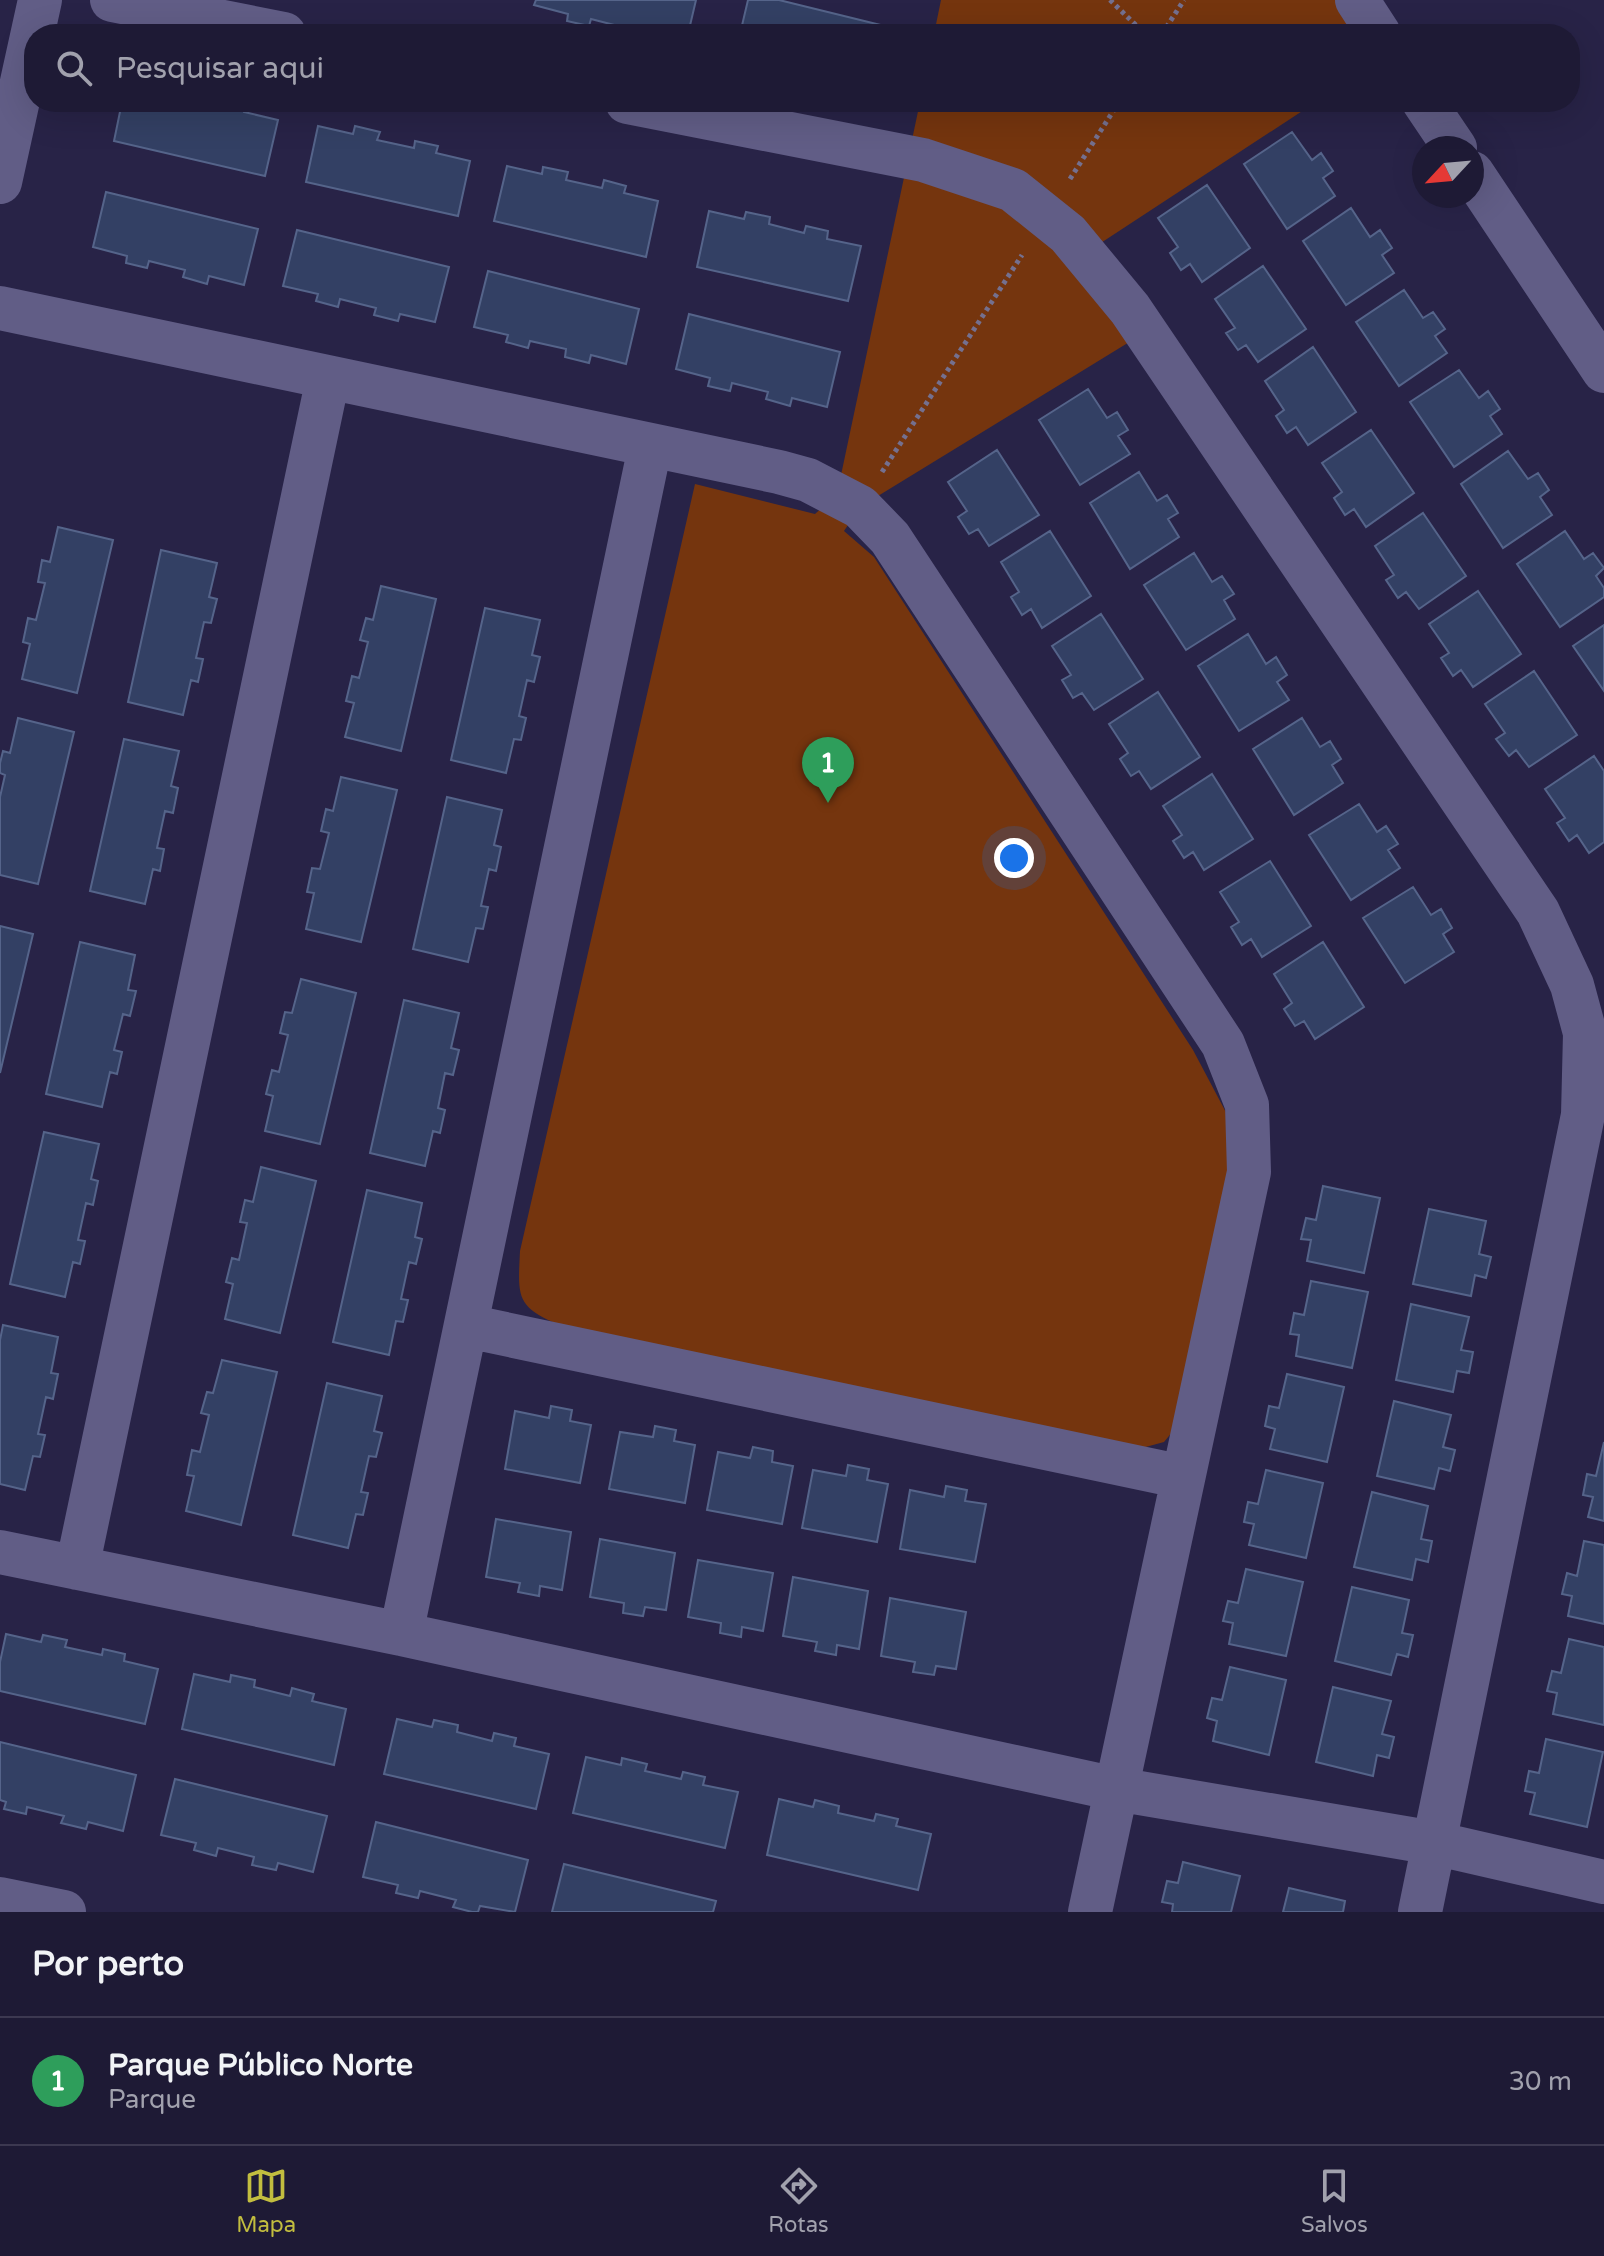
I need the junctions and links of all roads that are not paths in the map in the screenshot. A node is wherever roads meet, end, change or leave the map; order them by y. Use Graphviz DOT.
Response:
graph roads {
  1 [pos="40,0"];
  2 [pos="112,0"];
  3 [pos="1357,0"];
  4 [pos="35,24"];
  5 [pos="233,24"];
  6 [pos="1373,24"];
  7 [pos="24,73"];
  8 [pos="678,112"];
  9 [pos="1431,112"];
  10 [pos="1447,136"];
  11 [pos="0,182"];
  12 [pos="1484,191"];
  13 [pos="0,308"];
  14 [pos="1604,371"];
  15 [pos="328,378"];
  16 [pos="650,447"];
  17 [pos="467,1326"];
  18 [pos="1183,1477"];
  19 [pos="0,1552"];
  20 [pos="77,1568"];
  21 [pos="401,1634"];
  22 [pos="1116,1789"];
  23 [pos="1434,1843"];
  24 [pos="1604,1882"];
  25 [pos="0,1899"];
  26 [pos="64,1912"];
  27 [pos="1090,1912"];
  28 [pos="1420,1912"];
  1 -- 4 [label="street"];
  2 -- 5 [label="street"];
  3 -- 6 [label="street"];
  7 -- 11 [label="street"];
  8 -- 23 [label="street"];
  9 -- 10 [label="street"];
  12 -- 14 [label="street"];
  13 -- 15 [label="street"];
  15 -- 16 [label="street"];
  15 -- 20 [label="street"];
  16 -- 17 [label="street"];
  16 -- 18 [label="street"];
  17 -- 18 [label="street"];
  17 -- 21 [label="street"];
  18 -- 22 [label="street"];
  19 -- 20 [label="street"];
  20 -- 21 [label="street"];
  21 -- 22 [label="street"];
  22 -- 23 [label="street"];
  22 -- 27 [label="street"];
  23 -- 24 [label="street"];
  23 -- 28 [label="street"];
  25 -- 26 [label="street"];
}
